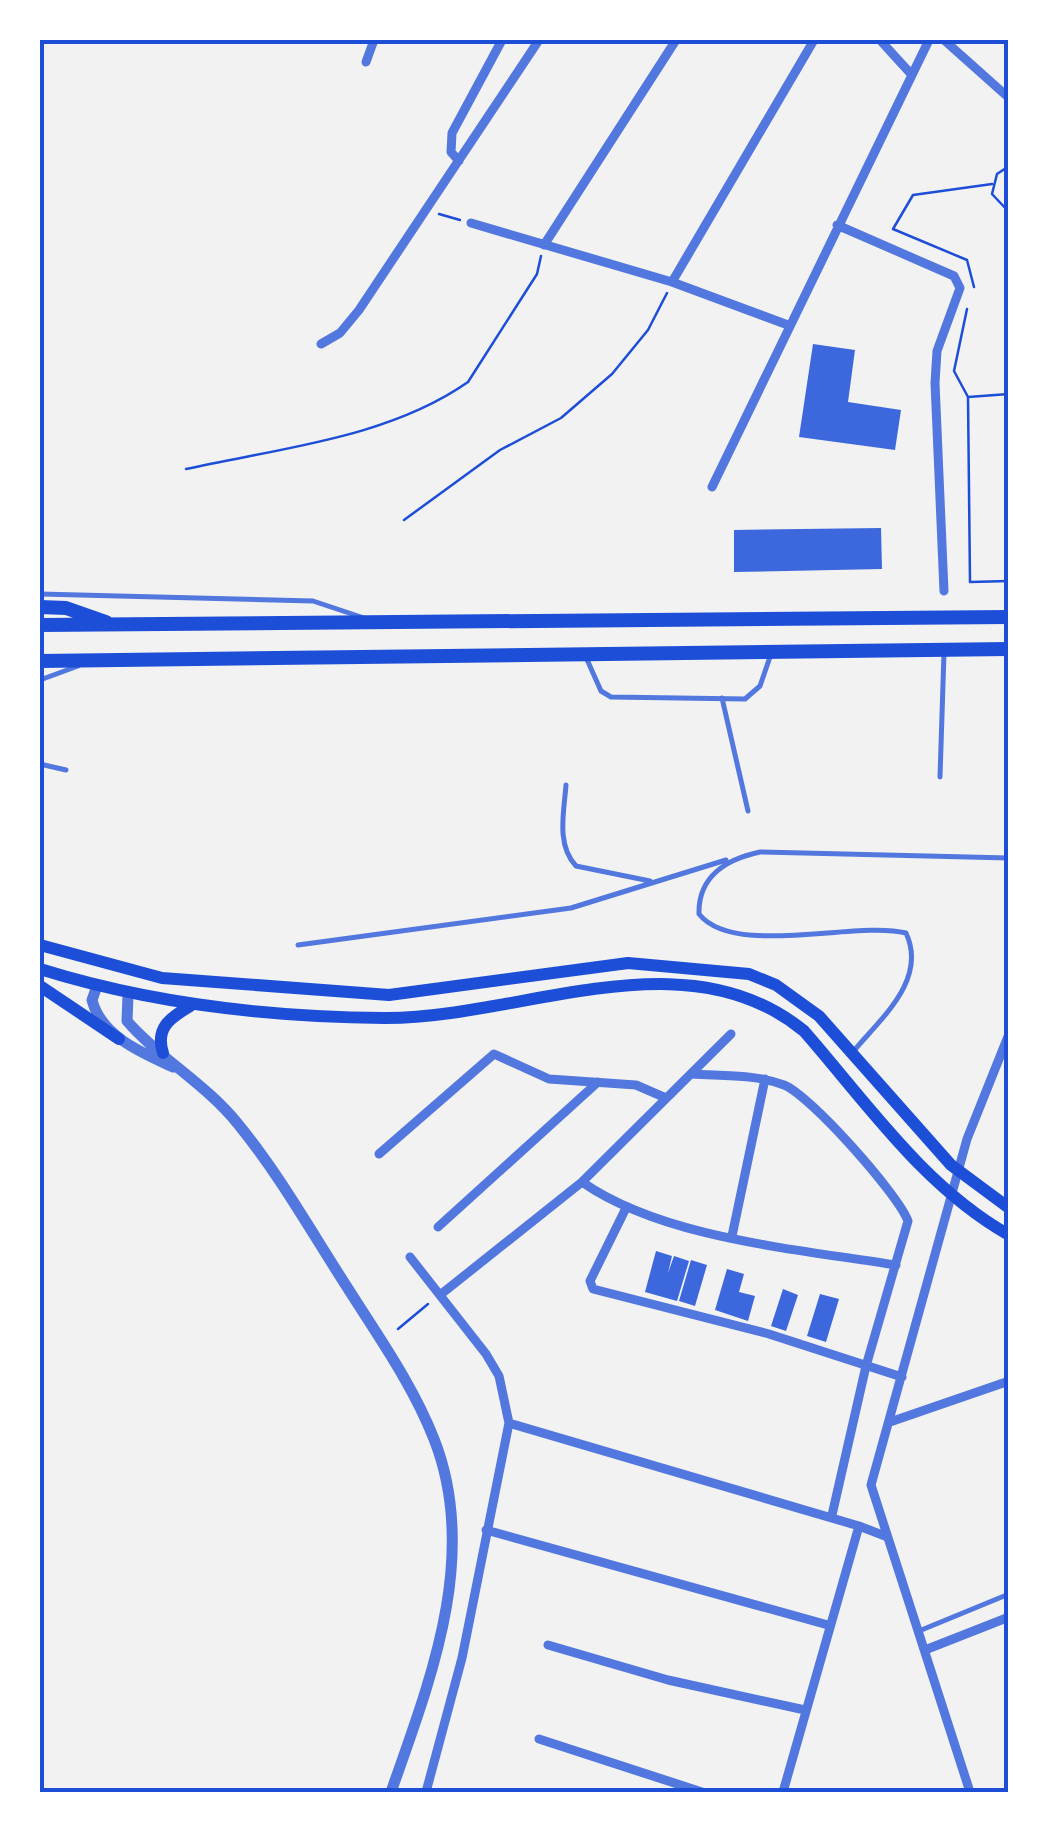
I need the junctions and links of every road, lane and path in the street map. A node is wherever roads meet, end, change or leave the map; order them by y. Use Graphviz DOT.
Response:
graph roads {
  1 [pos="374,40"];
  2 [pos="502,40"];
  3 [pos="539,40"];
  4 [pos="676,40"];
  5 [pos="814,40"];
  6 [pos="880,40"];
  7 [pos="929,40"];
  8 [pos="944,40"];
  9 [pos="366,62"];
  10 [pos="912,74"];
  11 [pos="1009,98"];
  12 [pos="459,161"];
  13 [pos="1009,166"];
  14 [pos="426,210"];
  15 [pos="1009,212"];
  16 [pos="471,223"];
  17 [pos="837,225"];
  18 [pos="544,245"];
  19 [pos="672,282"];
  20 [pos="788,325"];
  21 [pos="321,344"];
  22 [pos="1009,394"];
  23 [pos="186,469"];
  24 [pos="712,487"];
  25 [pos="404,520"];
  26 [pos="1009,581"];
  27 [pos="944,591"];
  28 [pos="40,594"];
  29 [pos="40,607"];
  30 [pos="1009,616"];
  31 [pos="111,625"];
  32 [pos="380,625"];
  33 [pos="40,626"];
  34 [pos="1009,649"];
  35 [pos="944,650"];
  36 [pos="772,652"];
  37 [pos="585,654"];
  38 [pos="95,660"];
  39 [pos="40,661"];
  40 [pos="40,680"];
  41 [pos="722,698"];
  42 [pos="40,764"];
  43 [pos="66,770"];
  44 [pos="940,777"];
  45 [pos="566,785"];
  46 [pos="748,810"];
  47 [pos="734,858"];
  48 [pos="1009,858"];
  49 [pos="653,882"];
  50 [pos="298,944"];
  51 [pos="40,945"];
  52 [pos="40,969"];
  53 [pos="40,986"];
  54 [pos="96,986"];
  55 [pos="128,995"];
  56 [pos="190,1006"];
  57 [pos="731,1034"];
  58 [pos="1009,1034"];
  59 [pos="120,1039"];
  60 [pos="163,1053"];
  61 [pos="852,1053"];
  62 [pos="182,1072"];
  63 [pos="692,1074"];
  64 [pos="765,1079"];
  65 [pos="598,1082"];
  66 [pos="666,1098"];
  67 [pos="379,1154"];
  68 [pos="582,1182"];
  69 [pos="1009,1208"];
  70 [pos="625,1210"];
  71 [pos="438,1227"];
  72 [pos="1009,1235"];
  73 [pos="732,1236"];
  74 [pos="410,1257"];
  75 [pos="896,1264"];
  76 [pos="440,1295"];
  77 [pos="398,1329"];
  78 [pos="866,1366"];
  79 [pos="902,1377"];
  80 [pos="1009,1381"];
  81 [pos="890,1422"];
  82 [pos="509,1423"];
  83 [pos="832,1514"];
  84 [pos="859,1526"];
  85 [pos="486,1530"];
  86 [pos="885,1536"];
  87 [pos="1009,1594"];
  88 [pos="1009,1616"];
  89 [pos="828,1625"];
  90 [pos="919,1631"];
  91 [pos="548,1645"];
  92 [pos="925,1650"];
  93 [pos="805,1710"];
  94 [pos="539,1739"];
  95 [pos="391,1792"];
  96 [pos="426,1792"];
  97 [pos="702,1792"];
  98 [pos="783,1792"];
  99 [pos="970,1792"];
  1 -- 9 [label="street"];
  2 -- 12 [label="street"];
  3 -- 12 [label="street"];
  4 -- 18 [label="street"];
  5 -- 19 [label="street"];
  6 -- 10 [label="street"];
  7 -- 10 [label="street"];
  8 -- 11 [label="street"];
  10 -- 17 [label="street"];
  12 -- 14 [label="street"];
  13 -- 15 [label="path"];
  14 -- 16 [label="path"];
  14 -- 21 [label="street"];
  16 -- 18 [label="street"];
  17 -- 20 [label="street"];
  17 -- 27 [label="street"];
  18 -- 19 [label="street"];
  18 -- 23 [label="path"];
  19 -- 20 [label="street"];
  19 -- 25 [label="path"];
  20 -- 24 [label="street"];
  22 -- 26 [label="path"];
  28 -- 32 [label="lane"];
  29 -- 31 [label="main road"];
  30 -- 32 [label="main road"];
  31 -- 32 [label="main road"];
  31 -- 33 [label="main road"];
  34 -- 35 [label="main road"];
  35 -- 36 [label="main road"];
  35 -- 44 [label="lane"];
  36 -- 37 [label="main road"];
  36 -- 41 [label="lane"];
  37 -- 38 [label="main road"];
  37 -- 41 [label="lane"];
  38 -- 39 [label="main road"];
  38 -- 40 [label="lane"];
  41 -- 46 [label="lane"];
  42 -- 43 [label="lane"];
  45 -- 49 [label="lane"];
  47 -- 48 [label="lane"];
  47 -- 49 [label="lane"];
  47 -- 61 [label="lane"];
  49 -- 50 [label="lane"];
  51 -- 61 [label="main road"];
  52 -- 54 [label="main road"];
  53 -- 59 [label="main road"];
  54 -- 55 [label="main road"];
  54 -- 59 [label="street"];
  55 -- 56 [label="main road"];
  55 -- 60 [label="street"];
  56 -- 60 [label="main road"];
  56 -- 72 [label="main road"];
  57 -- 63 [label="street"];
  58 -- 79 [label="street"];
  59 -- 62 [label="street"];
  60 -- 62 [label="street"];
  61 -- 69 [label="main road"];
  62 -- 95 [label="street"];
  63 -- 64 [label="street"];
  63 -- 66 [label="street"];
  64 -- 73 [label="street"];
  64 -- 75 [label="street"];
  65 -- 66 [label="street"];
  65 -- 67 [label="street"];
  65 -- 71 [label="street"];
  66 -- 68 [label="street"];
  68 -- 70 [label="street"];
  68 -- 76 [label="street"];
  70 -- 73 [label="street"];
  70 -- 78 [label="street"];
  73 -- 75 [label="street"];
  74 -- 76 [label="street"];
  75 -- 78 [label="street"];
  76 -- 77 [label="path"];
  76 -- 82 [label="street"];
  78 -- 79 [label="street"];
  78 -- 83 [label="street"];
  79 -- 81 [label="street"];
  80 -- 81 [label="street"];
  81 -- 86 [label="street"];
  82 -- 83 [label="street"];
  82 -- 85 [label="street"];
  83 -- 84 [label="street"];
  84 -- 86 [label="street"];
  84 -- 89 [label="street"];
  85 -- 89 [label="street"];
  85 -- 96 [label="street"];
  86 -- 90 [label="street"];
  87 -- 90 [label="lane"];
  88 -- 92 [label="street"];
  89 -- 93 [label="street"];
  90 -- 92 [label="street"];
  91 -- 93 [label="street"];
  92 -- 99 [label="street"];
  93 -- 98 [label="street"];
  94 -- 97 [label="street"];
}
